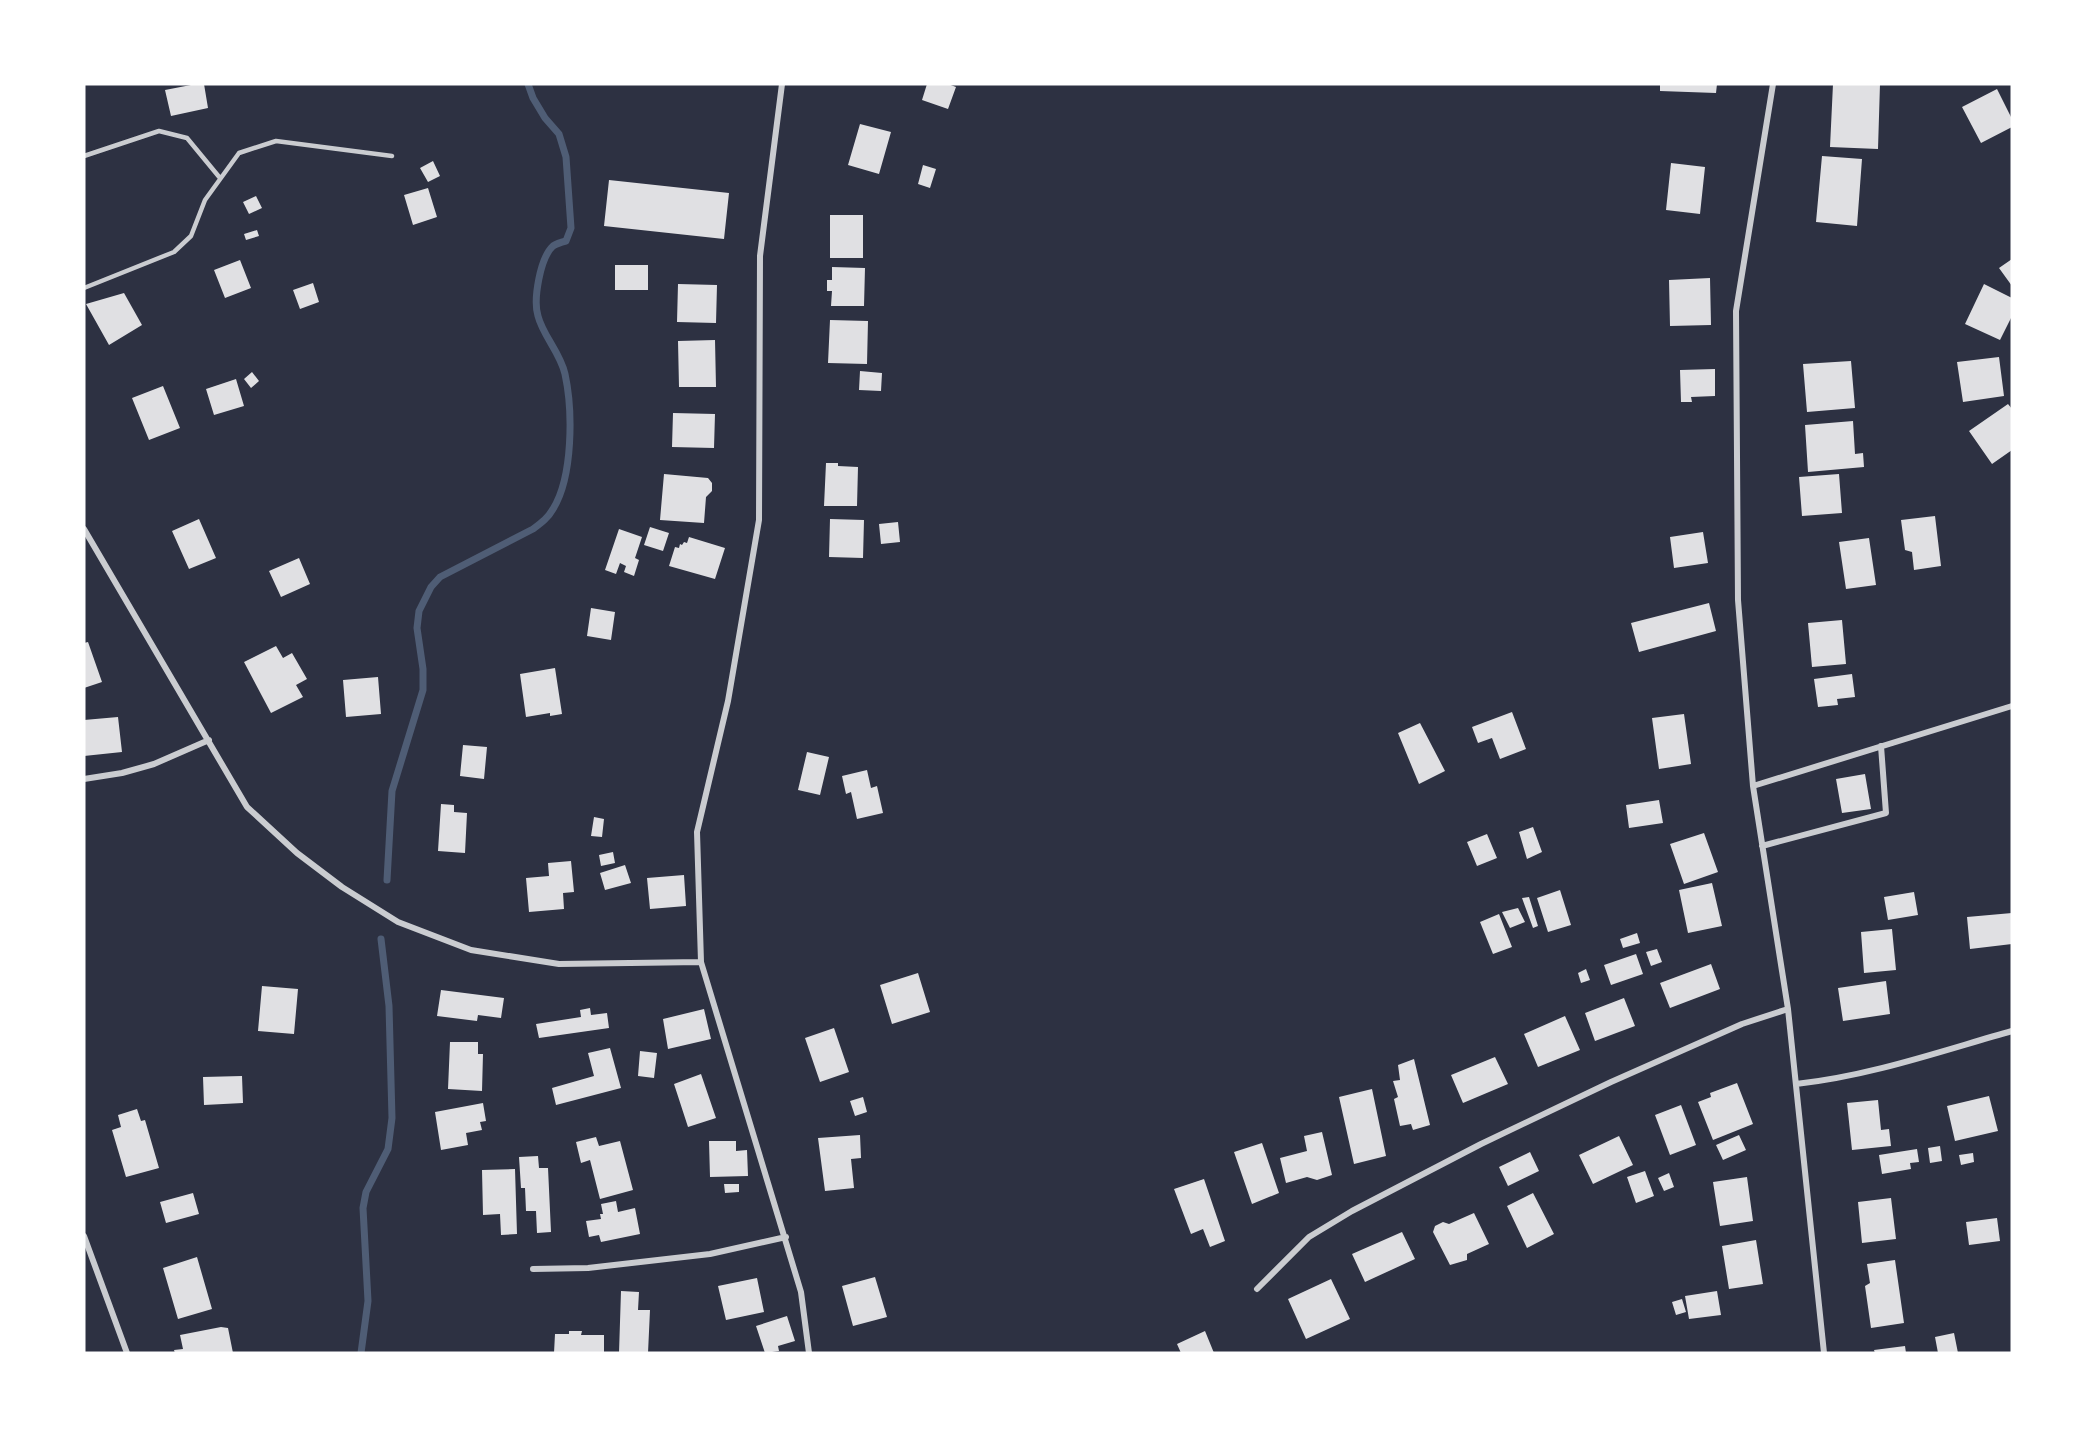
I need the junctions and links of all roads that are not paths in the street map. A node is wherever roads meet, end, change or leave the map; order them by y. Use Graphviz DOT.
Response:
graph roads {
  1 [pos="782,84"];
  2 [pos="1773,84"];
  3 [pos="84,156"];
  4 [pos="392,156"];
  5 [pos="220,178"];
  6 [pos="84,288"];
  7 [pos="84,529"];
  8 [pos="2012,706"];
  9 [pos="209,740"];
  10 [pos="1881,746"];
  11 [pos="84,779"];
  12 [pos="1753,786"];
  13 [pos="1762,846"];
  14 [pos="701,962"];
  15 [pos="1788,1009"];
  16 [pos="2012,1031"];
  17 [pos="1796,1084"];
  18 [pos="84,1236"];
  19 [pos="786,1238"];
  20 [pos="533,1269"];
  21 [pos="1257,1289"];
  22 [pos="127,1353"];
  23 [pos="809,1353"];
  24 [pos="1824,1353"];
  1 -- 14 [label="street"];
  2 -- 12 [label="street"];
  3 -- 5 [label="lane"];
  4 -- 5 [label="lane"];
  5 -- 6 [label="lane"];
  7 -- 9 [label="street"];
  8 -- 10 [label="street"];
  9 -- 11 [label="street"];
  9 -- 14 [label="street"];
  10 -- 12 [label="street"];
  10 -- 13 [label="street"];
  12 -- 13 [label="street"];
  13 -- 15 [label="street"];
  14 -- 19 [label="street"];
  15 -- 17 [label="street"];
  15 -- 21 [label="street"];
  16 -- 17 [label="street"];
  17 -- 24 [label="street"];
  18 -- 22 [label="street"];
  19 -- 20 [label="street"];
  19 -- 23 [label="street"];
}
